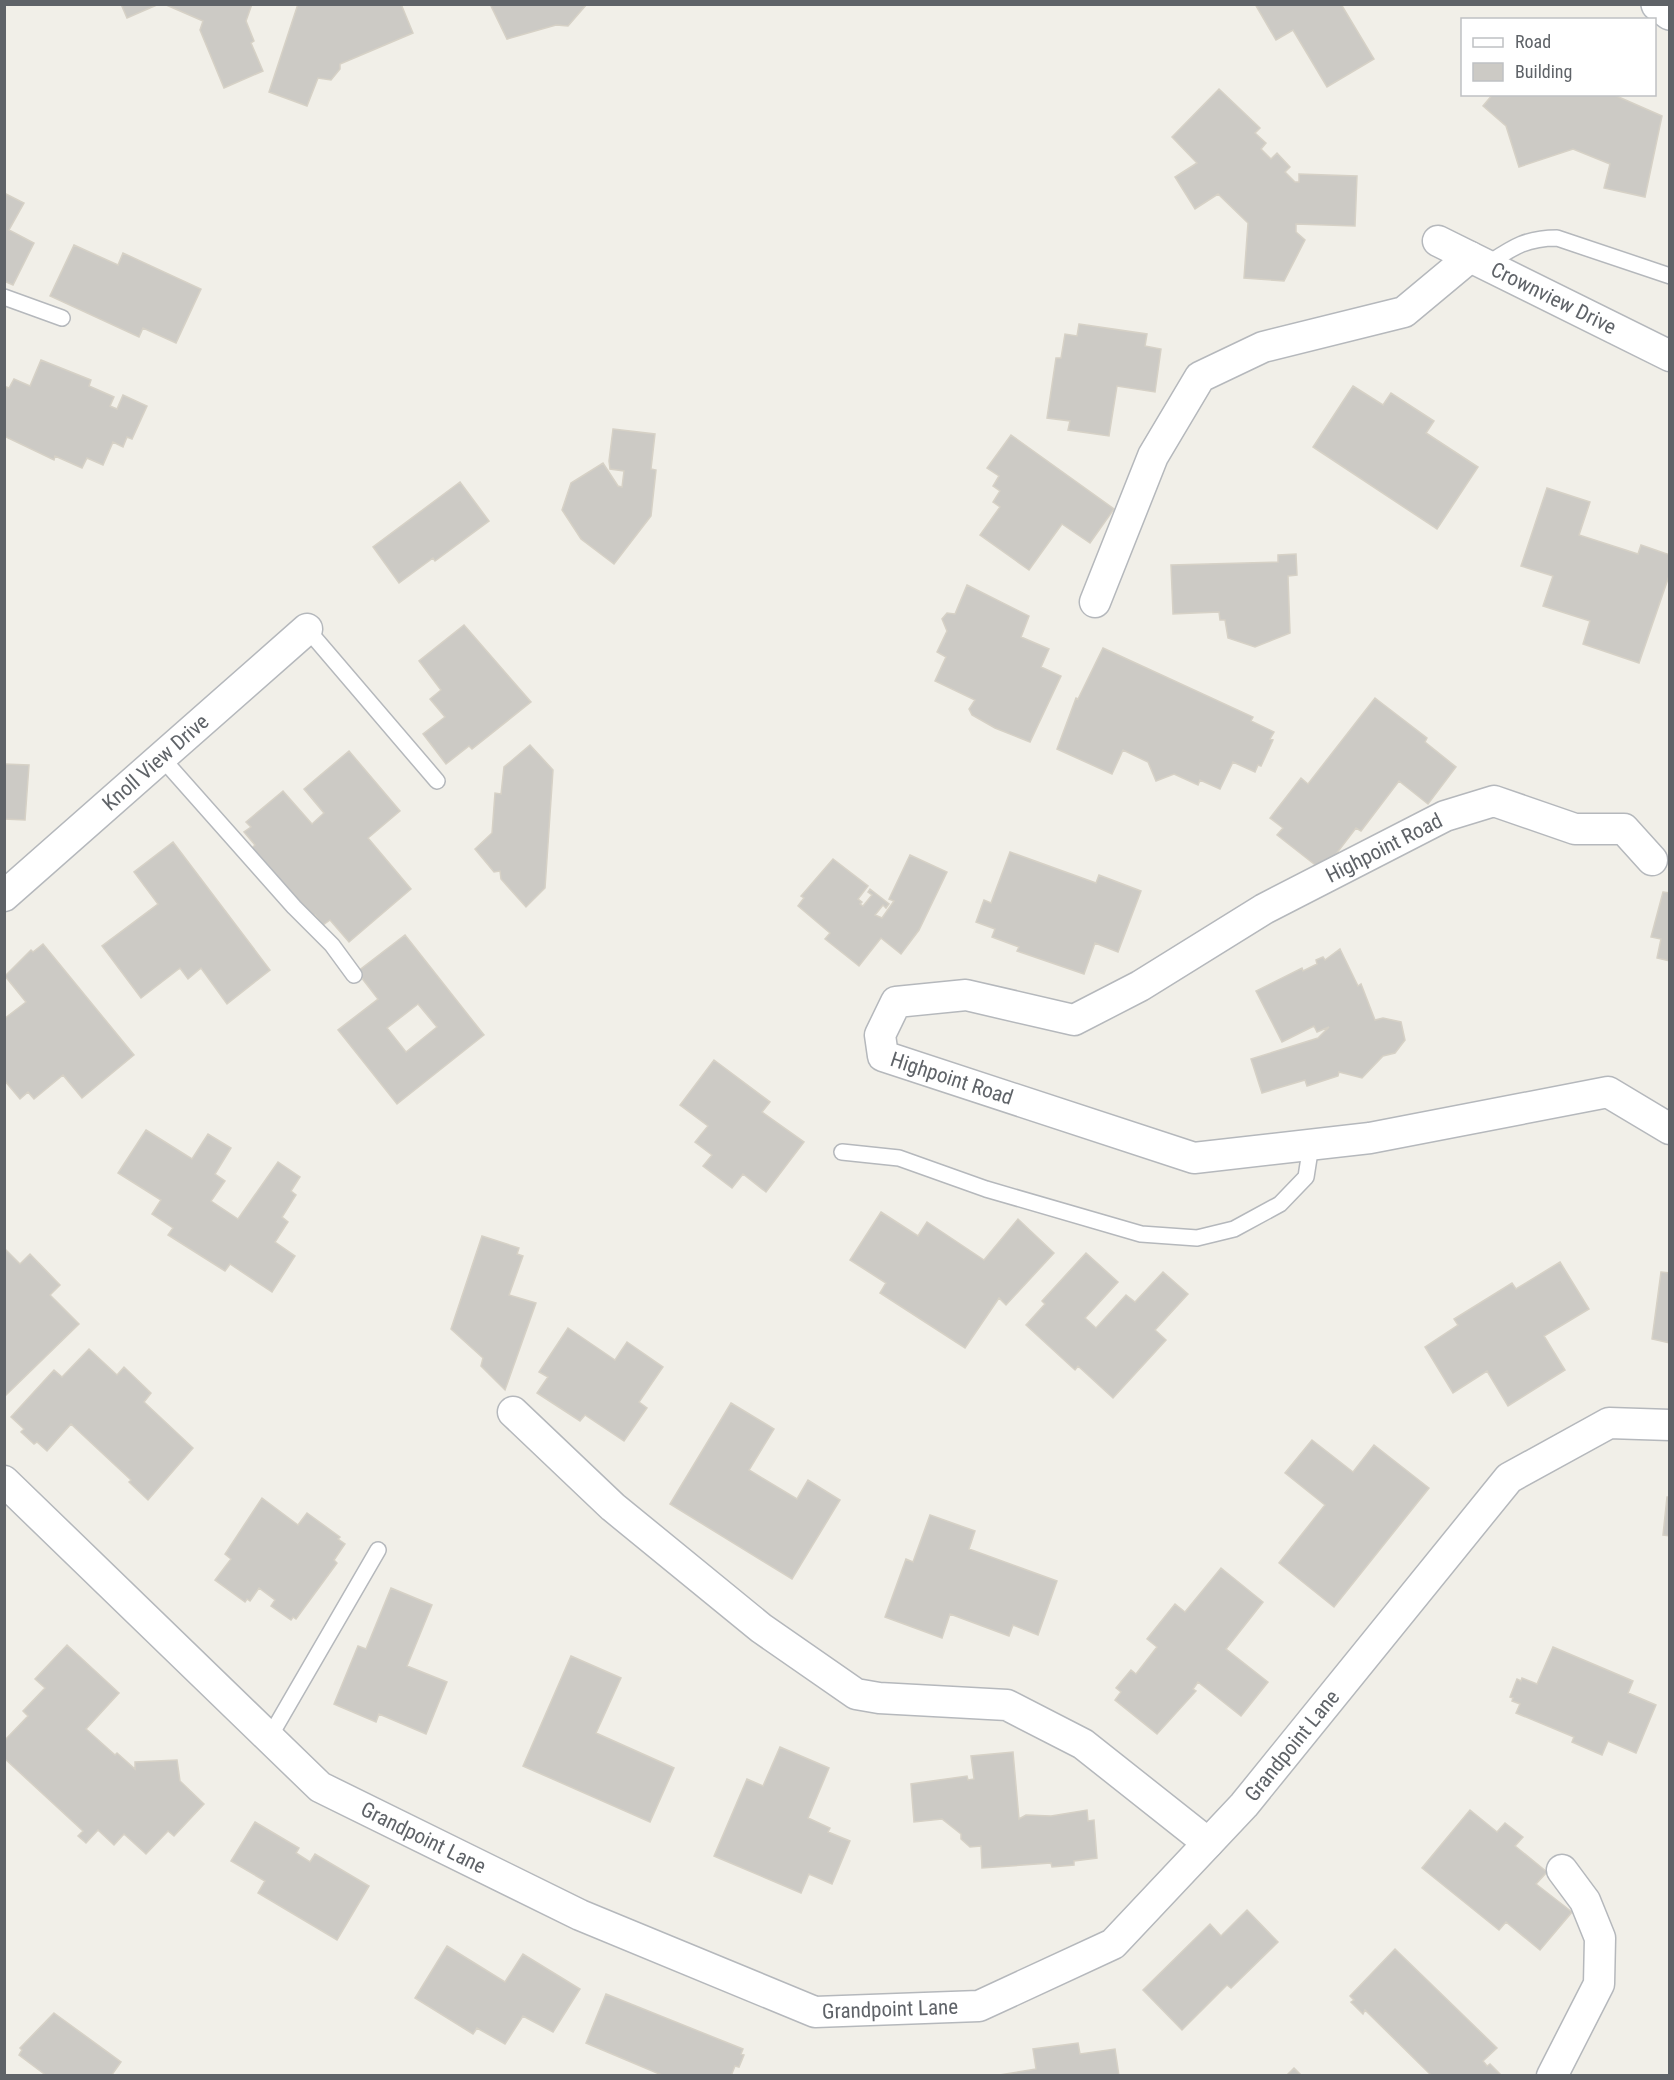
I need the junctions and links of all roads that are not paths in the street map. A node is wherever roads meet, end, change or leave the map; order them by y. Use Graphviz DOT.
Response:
graph roads {
  1 [pos="1658,4"];
  2 [pos="1670,13"];
  3 [pos="1438,241"];
  4 [pos="1478,261"];
  5 [pos="1670,276"];
  6 [pos="4,297"];
  7 [pos="62,318"];
  8 [pos="1670,356"];
  9 [pos="1095,602"];
  10 [pos="307,629"];
  11 [pos="161,757"];
  12 [pos="437,781"];
  13 [pos="1653,860"];
  14 [pos="4,896"];
  15 [pos="354,975"];
  16 [pos="1670,1129"];
  17 [pos="1311,1145"];
  18 [pos="842,1152"];
  19 [pos="513,1412"];
  20 [pos="1670,1425"];
  21 [pos="4,1481"];
  22 [pos="378,1550"];
  23 [pos="269,1738"];
  24 [pos="1208,1843"];
  25 [pos="1562,1870"];
  26 [pos="1552,2076"];
  1 -- 2 [label="street"];
  3 -- 4 [label="street, Crownview Drive"];
  4 -- 5 [label="lane"];
  4 -- 8 [label="street, Crownview Drive"];
  4 -- 9 [label="street"];
  6 -- 7 [label="lane"];
  10 -- 11 [label="street, Knoll View Drive"];
  10 -- 12 [label="lane"];
  11 -- 14 [label="street, Knoll View Drive"];
  11 -- 15 [label="lane"];
  13 -- 17 [label="street, Highpoint Road"];
  16 -- 17 [label="street, Highpoint Road"];
  17 -- 18 [label="lane"];
  19 -- 24 [label="street"];
  20 -- 24 [label="street, Grandpoint Lane"];
  21 -- 23 [label="street, Grandpoint Lane"];
  22 -- 23 [label="lane"];
  23 -- 24 [label="street, Grandpoint Lane"];
  25 -- 26 [label="street"];
}
